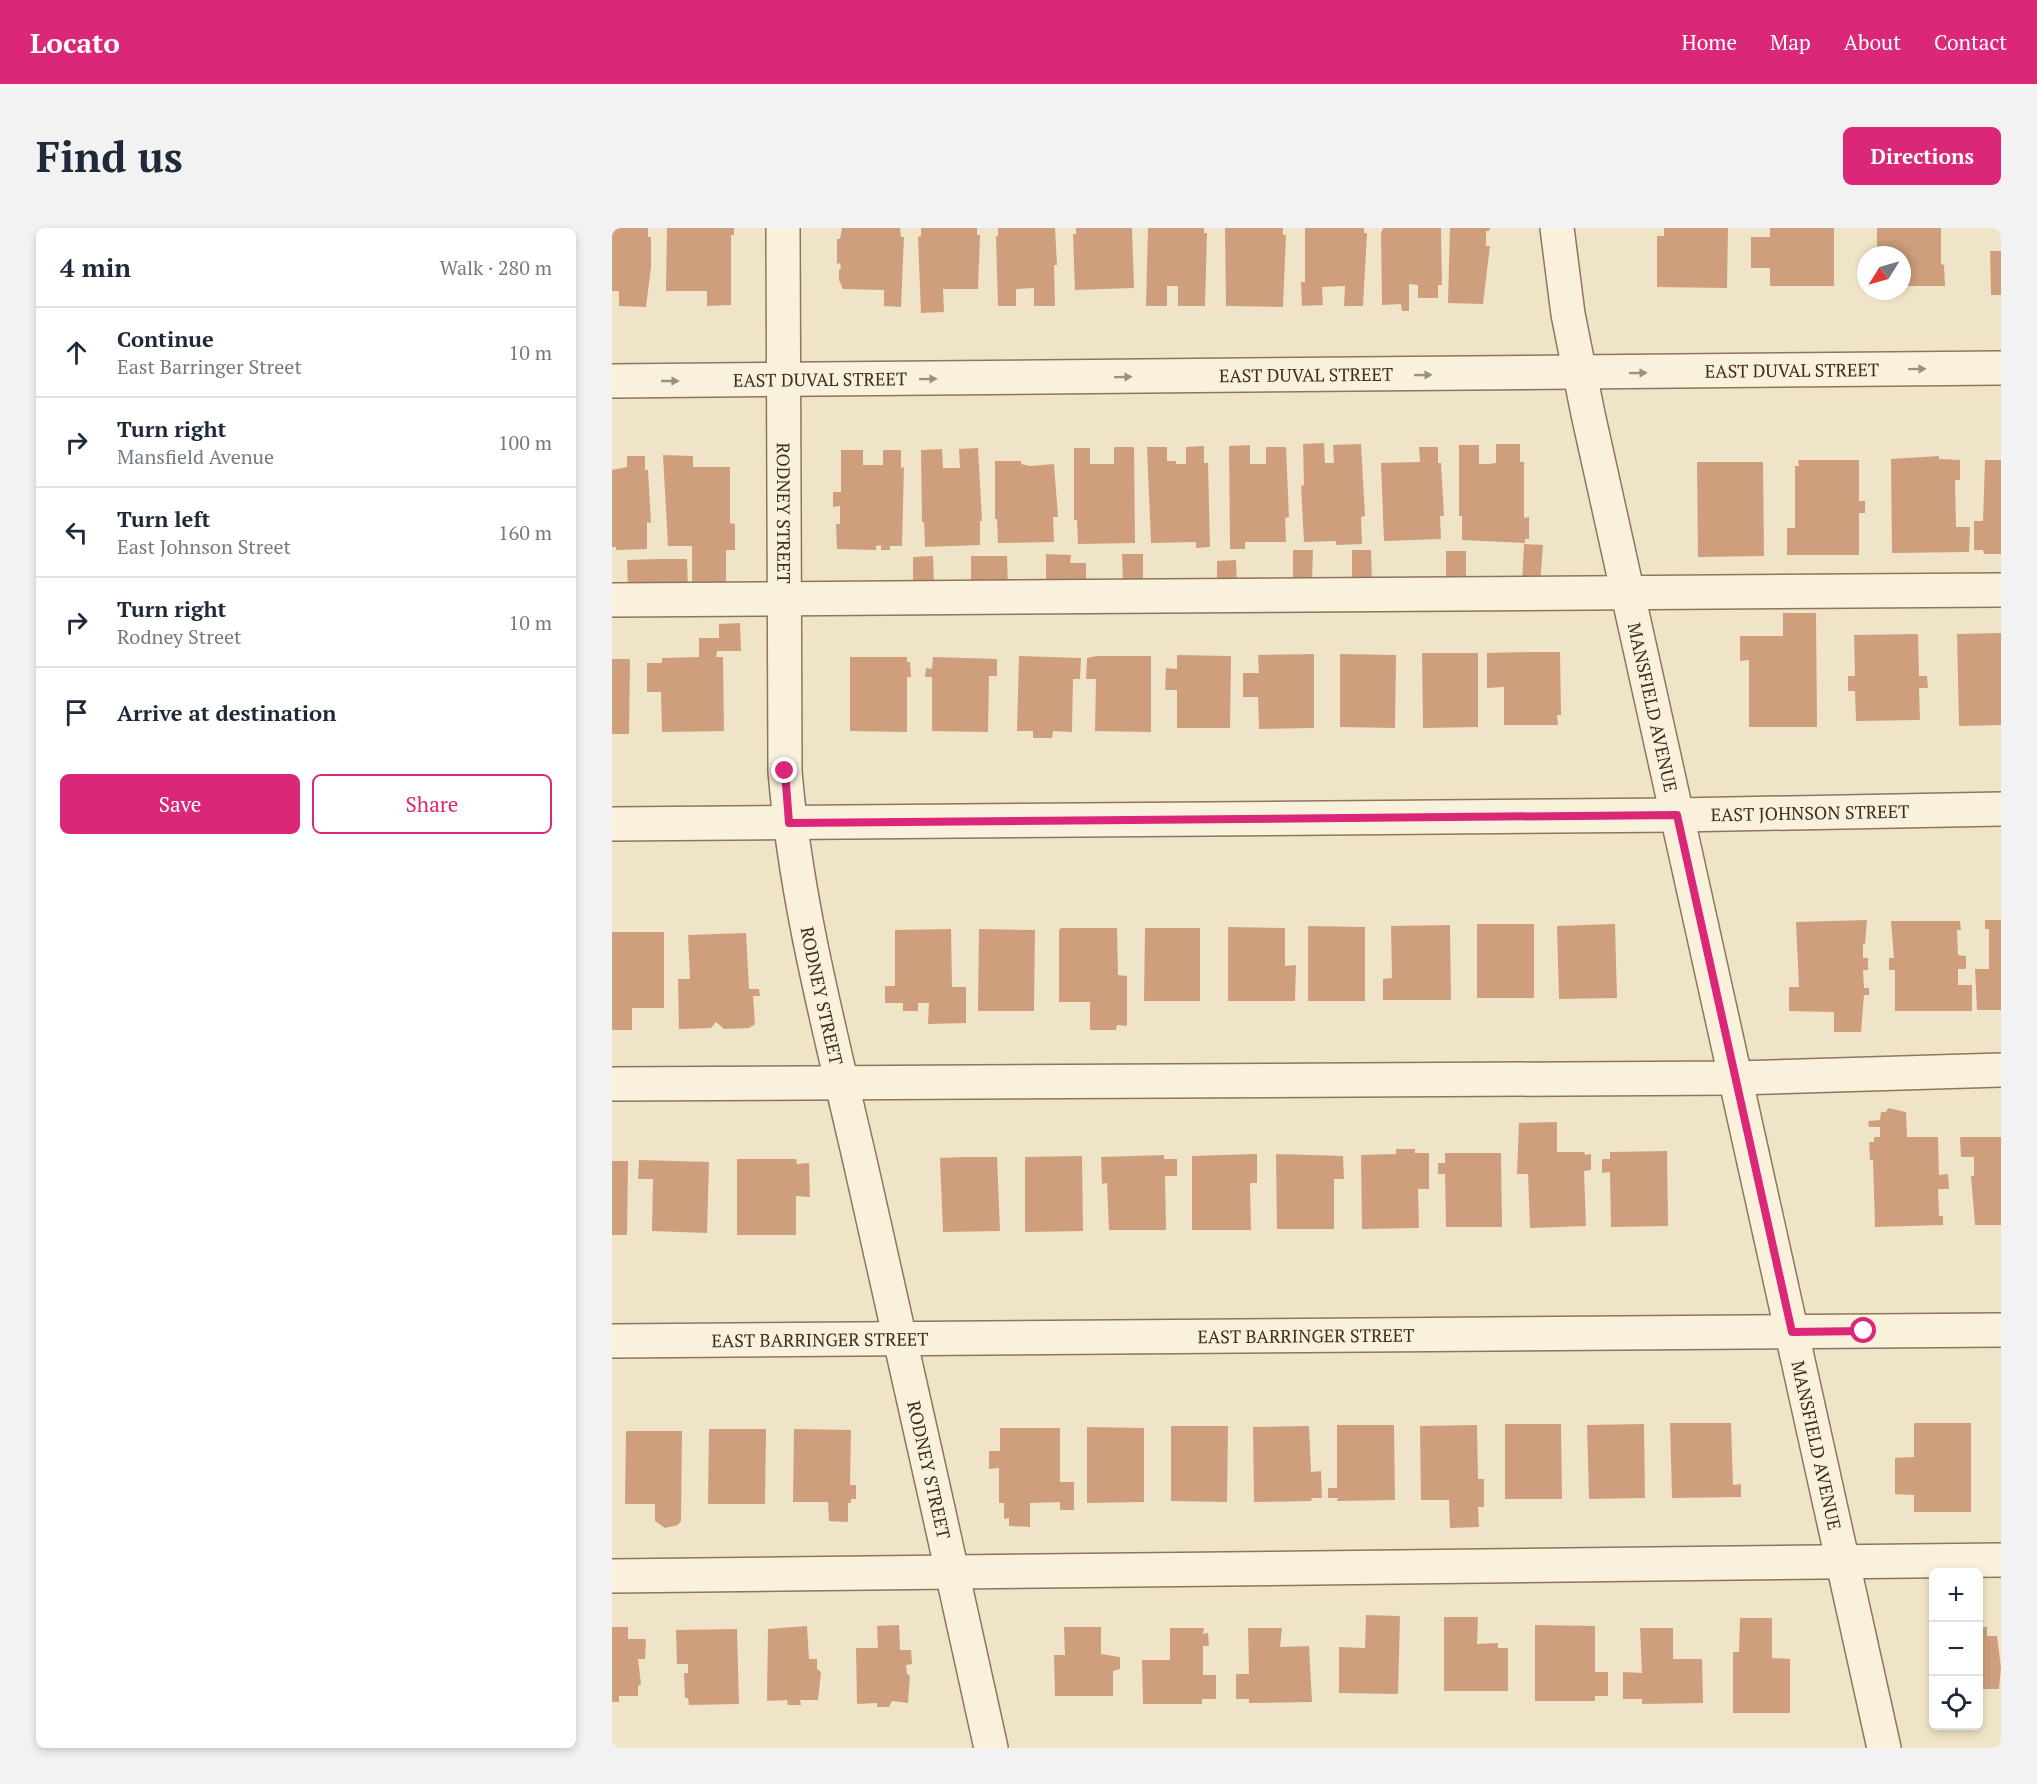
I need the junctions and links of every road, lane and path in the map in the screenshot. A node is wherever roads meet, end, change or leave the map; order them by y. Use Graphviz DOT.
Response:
graph roads {
  1 [pos="783,228"];
  2 [pos="1557,228"];
  3 [pos="2001,368"];
  4 [pos="1580,373"];
  5 [pos="782,380"];
  6 [pos="612,381"];
  7 [pos="2001,590"];
  8 [pos="1628,595"];
  9 [pos="786,598"];
  10 [pos="612,600"];
  11 [pos="2001,809"];
  12 [pos="1677,815"];
  13 [pos="789,823"];
  14 [pos="612,824"];
  15 [pos="2001,1070"];
  16 [pos="1736,1078"];
  17 [pos="842,1081"];
  18 [pos="612,1084"];
  19 [pos="2001,1330"];
  20 [pos="1792,1332"];
  21 [pos="900,1340"];
  22 [pos="612,1341"];
  23 [pos="2001,1560"];
  24 [pos="1844,1562"];
  25 [pos="952,1570"];
  26 [pos="612,1576"];
  27 [pos="991,1748"];
  28 [pos="1884,1748"];
  1 -- 5 [label="street, RODNEY STREET"];
  2 -- 4 [label="street, MANSFIELD AVENUE"];
  4 -- 3 [label="street, EAST DUVAL STREET, one-way"];
  5 -- 4 [label="street, EAST DUVAL STREET, one-way"];
  4 -- 8 [label="street, MANSFIELD AVENUE"];
  6 -- 5 [label="street, EAST DUVAL STREET, one-way"];
  5 -- 9 [label="street, RODNEY STREET"];
  7 -- 8 [label="street"];
  8 -- 9 [label="street"];
  8 -- 12 [label="street, MANSFIELD AVENUE"];
  9 -- 10 [label="street"];
  9 -- 13 [label="street, RODNEY STREET"];
  11 -- 12 [label="street, EAST JOHNSON STREET"];
  12 -- 13 [label="street, EAST JOHNSON STREET"];
  12 -- 16 [label="street, MANSFIELD AVENUE"];
  13 -- 14 [label="street, EAST JOHNSON STREET"];
  13 -- 17 [label="street, RODNEY STREET"];
  15 -- 16 [label="street"];
  16 -- 17 [label="street"];
  16 -- 20 [label="street, MANSFIELD AVENUE"];
  17 -- 18 [label="street"];
  17 -- 21 [label="street, RODNEY STREET"];
  19 -- 20 [label="street, EAST BARRINGER STREET"];
  20 -- 21 [label="street, EAST BARRINGER STREET"];
  20 -- 24 [label="street, MANSFIELD AVENUE"];
  21 -- 22 [label="street, EAST BARRINGER STREET"];
  21 -- 25 [label="street, RODNEY STREET"];
  23 -- 24 [label="street"];
  24 -- 25 [label="street"];
  24 -- 28 [label="street, MANSFIELD AVENUE"];
  25 -- 26 [label="street"];
  25 -- 27 [label="street, RODNEY STREET"];
}
